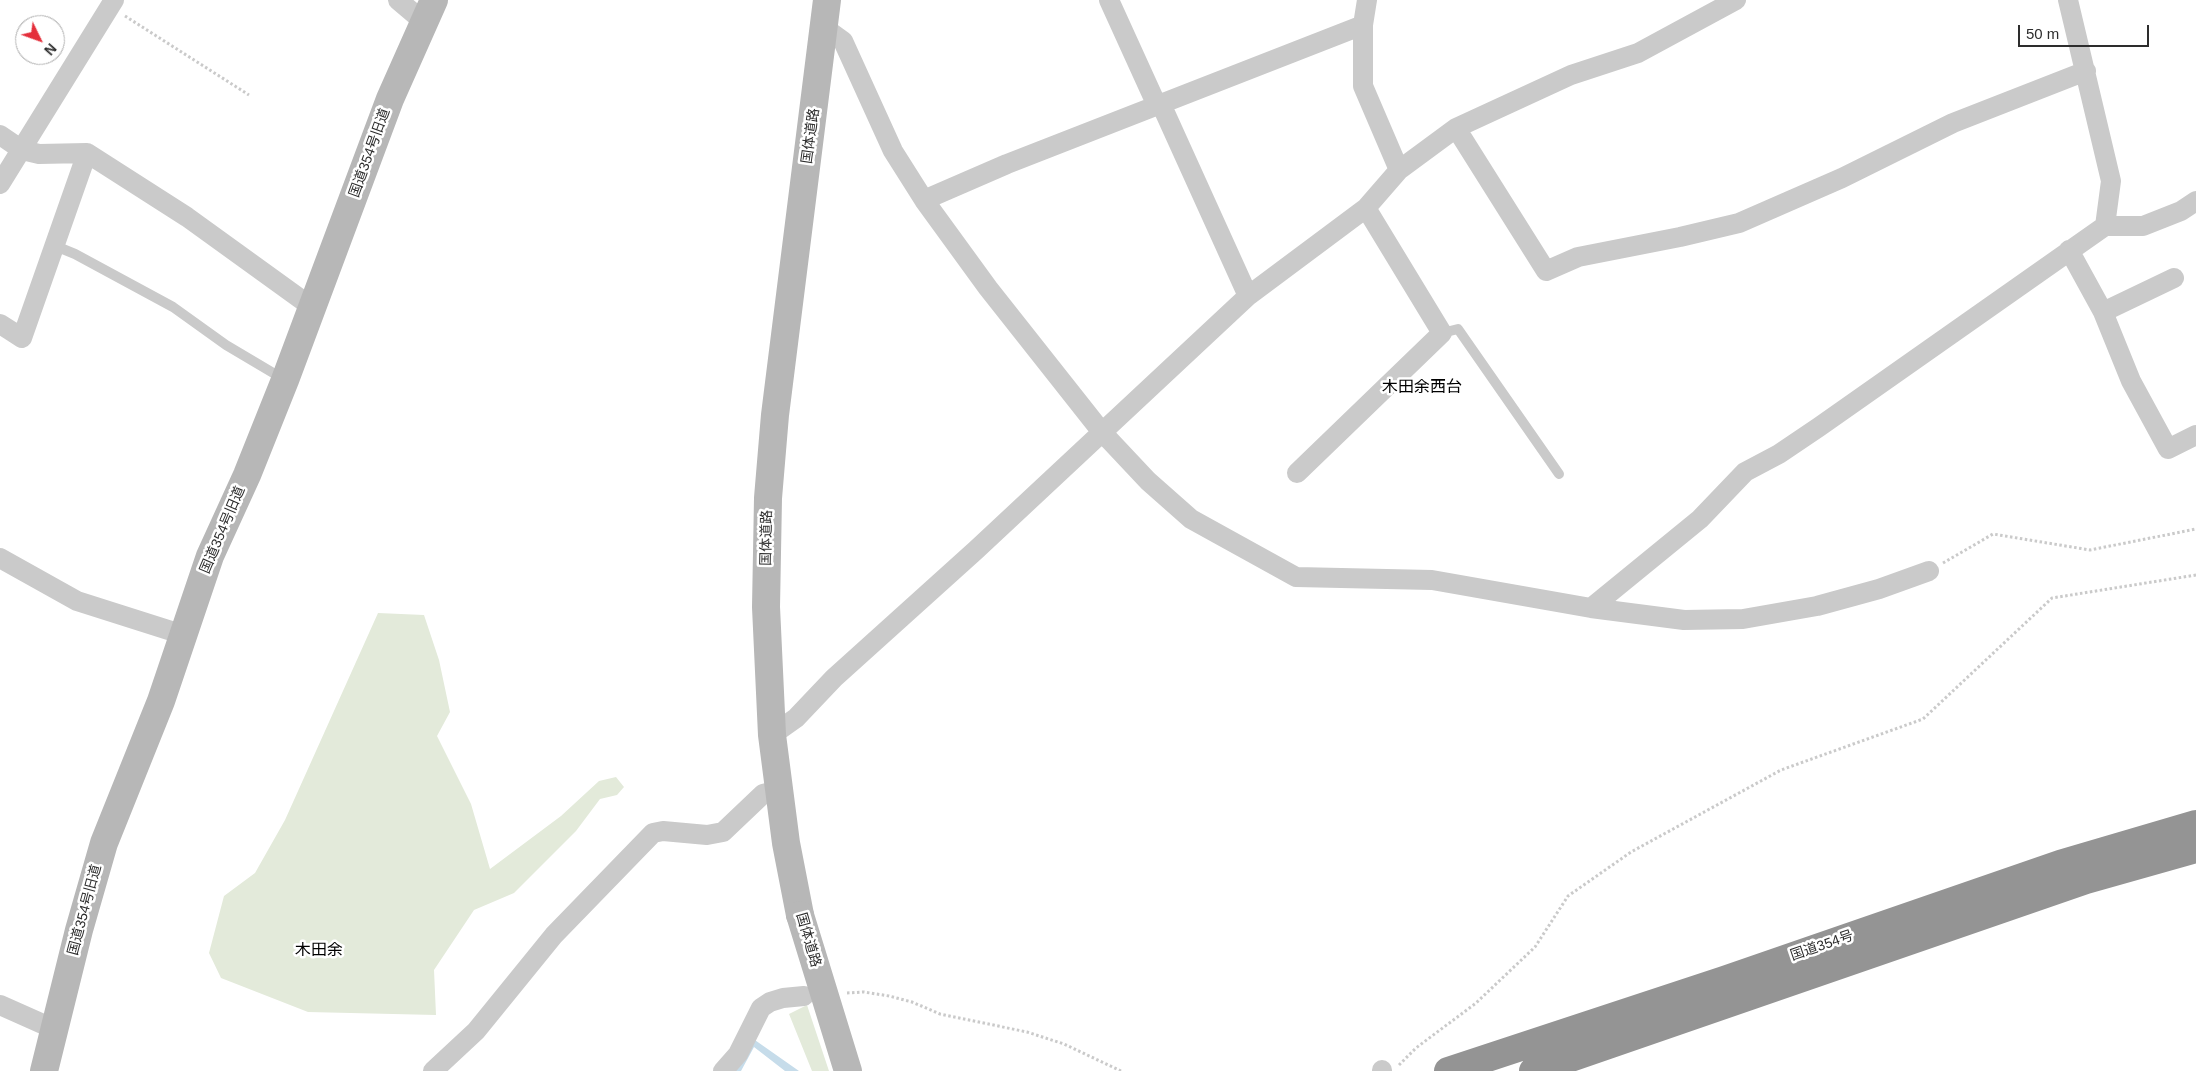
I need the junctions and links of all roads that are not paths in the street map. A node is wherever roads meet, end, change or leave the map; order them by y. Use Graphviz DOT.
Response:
graph roads {
  1 [pos="398,0"];
  2 [pos="827,0"];
  3 [pos="1109,0"];
  4 [pos="1367,0"];
  5 [pos="1736,0"];
  6 [pos="2068,0"];
  7 [pos="112,3"];
  8 [pos="429,11"];
  9 [pos="1363,25"];
  10 [pos="825,28"];
  11 [pos="2086,71"];
  12 [pos="1161,104"];
  13 [pos="1456,128"];
  14 [pos="0,135"];
  15 [pos="22,150"];
  16 [pos="86,154"];
  17 [pos="1399,170"];
  18 [pos="0,184"];
  19 [pos="924,200"];
  20 [pos="2196,202"];
  21 [pos="1366,208"];
  22 [pos="2105,226"];
  23 [pos="53,245"];
  24 [pos="2070,250"];
  25 [pos="2174,278"];
  26 [pos="1248,296"];
  27 [pos="312,308"];
  28 [pos="2103,312"];
  29 [pos="0,324"];
  30 [pos="1442,334"];
  31 [pos="285,380"];
  32 [pos="1101,431"];
  33 [pos="2196,435"];
  34 [pos="1297,474"];
  35 [pos="1558,474"];
  36 [pos="0,558"];
  37 [pos="1929,571"];
  38 [pos="1591,608"];
  39 [pos="184,635"];
  40 [pos="772,735"];
  41 [pos="779,790"];
  42 [pos="2196,824"];
  43 [pos="2196,849"];
  44 [pos="804,996"];
  45 [pos="0,1005"];
  46 [pos="54,1029"];
  47 [pos="44,1071"];
  48 [pos="433,1071"];
  49 [pos="723,1071"];
  50 [pos="848,1071"];
  51 [pos="1448,1071"];
  52 [pos="1533,1071"];
  1 -- 8 [label="street"];
  2 -- 10 [label="street, 国体道路"];
  3 -- 12 [label="street"];
  4 -- 9 [label="street"];
  5 -- 13 [label="street"];
  6 -- 11 [label="street"];
  7 -- 15 [label="street"];
  8 -- 27 [label="street, 国道354号旧道"];
  9 -- 12 [label="street"];
  9 -- 17 [label="street"];
  10 -- 19 [label="street"];
  10 -- 40 [label="street, 国体道路"];
  11 -- 13 [label="street"];
  11 -- 22 [label="street"];
  12 -- 19 [label="street"];
  12 -- 26 [label="street"];
  13 -- 17 [label="street"];
  14 -- 15 [label="street"];
  15 -- 16 [label="street"];
  15 -- 18 [label="street"];
  16 -- 23 [label="street"];
  16 -- 27 [label="street"];
  17 -- 21 [label="street"];
  19 -- 32 [label="street"];
  20 -- 22 [label="street"];
  21 -- 26 [label="street"];
  21 -- 30 [label="street"];
  22 -- 24 [label="street"];
  23 -- 29 [label="street"];
  23 -- 31 [label="lane"];
  24 -- 28 [label="street"];
  24 -- 38 [label="street"];
  25 -- 28 [label="street"];
  26 -- 32 [label="street"];
  27 -- 31 [label="street, 国道354号旧道"];
  28 -- 33 [label="street"];
  30 -- 34 [label="street"];
  30 -- 35 [label="lane"];
  31 -- 39 [label="street, 国道354号旧道"];
  32 -- 38 [label="street"];
  32 -- 40 [label="street"];
  36 -- 39 [label="street"];
  37 -- 38 [label="street"];
  39 -- 46 [label="street, 国道354号旧道"];
  40 -- 41 [label="street, 国体道路"];
  41 -- 48 [label="street"];
  41 -- 50 [label="street, 国体道路, bridge"];
  42 -- 51 [label="highway, 国道354号"];
  43 -- 52 [label="highway, 国道354号"];
  44 -- 49 [label="street"];
  45 -- 46 [label="street"];
  46 -- 47 [label="street, 国道354号旧道"];
}
